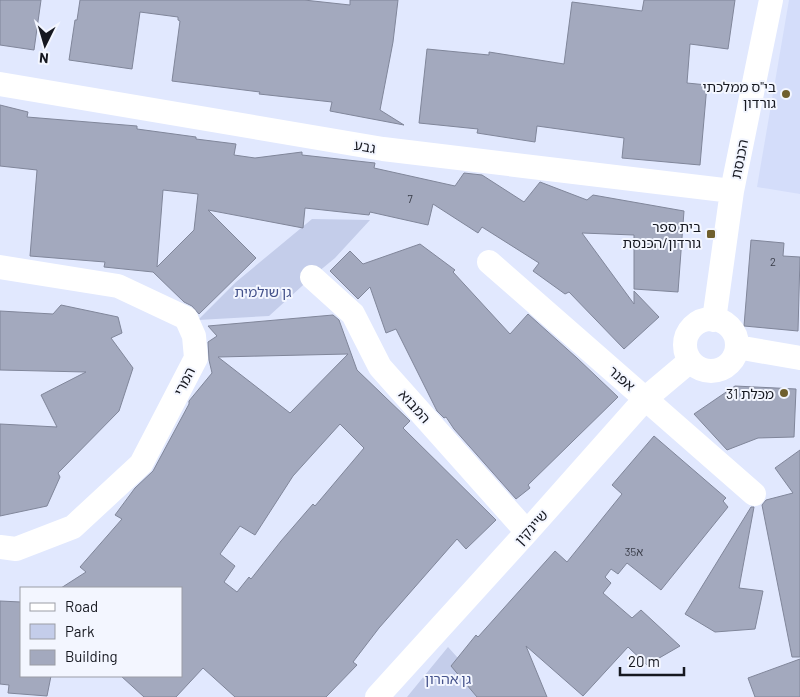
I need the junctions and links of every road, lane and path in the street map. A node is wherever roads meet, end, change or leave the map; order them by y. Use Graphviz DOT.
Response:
graph roads {
  1 [pos="771,0"];
  2 [pos="0,84"];
  3 [pos="732,192"];
  4 [pos="489,262"];
  5 [pos="0,267"];
  6 [pos="312,277"];
  7 [pos="714,320"];
  8 [pos="737,347"];
  9 [pos="800,358"];
  10 [pos="690,361"];
  11 [pos="646,398"];
  12 [pos="754,494"];
  13 [pos="527,532"];
  14 [pos="0,547"];
  15 [pos="377,697"];
  1 -- 3 [label="street, הכנסת"];
  2 -- 3 [label="street, גבע"];
  3 -- 7 [label="street, הכנסת"];
  4 -- 11 [label="street, אפנר"];
  5 -- 14 [label="street, המרי"];
  6 -- 13 [label="street, המבוא"];
  7 -- 8 [label="street"];
  7 -- 10 [label="street"];
  8 -- 9 [label="street"];
  8 -- 10 [label="street"];
  10 -- 11 [label="street, שיינקין"];
  11 -- 12 [label="street, אפנר"];
  11 -- 13 [label="street, שיינקין"];
  13 -- 15 [label="street, שיינקין"];
}
